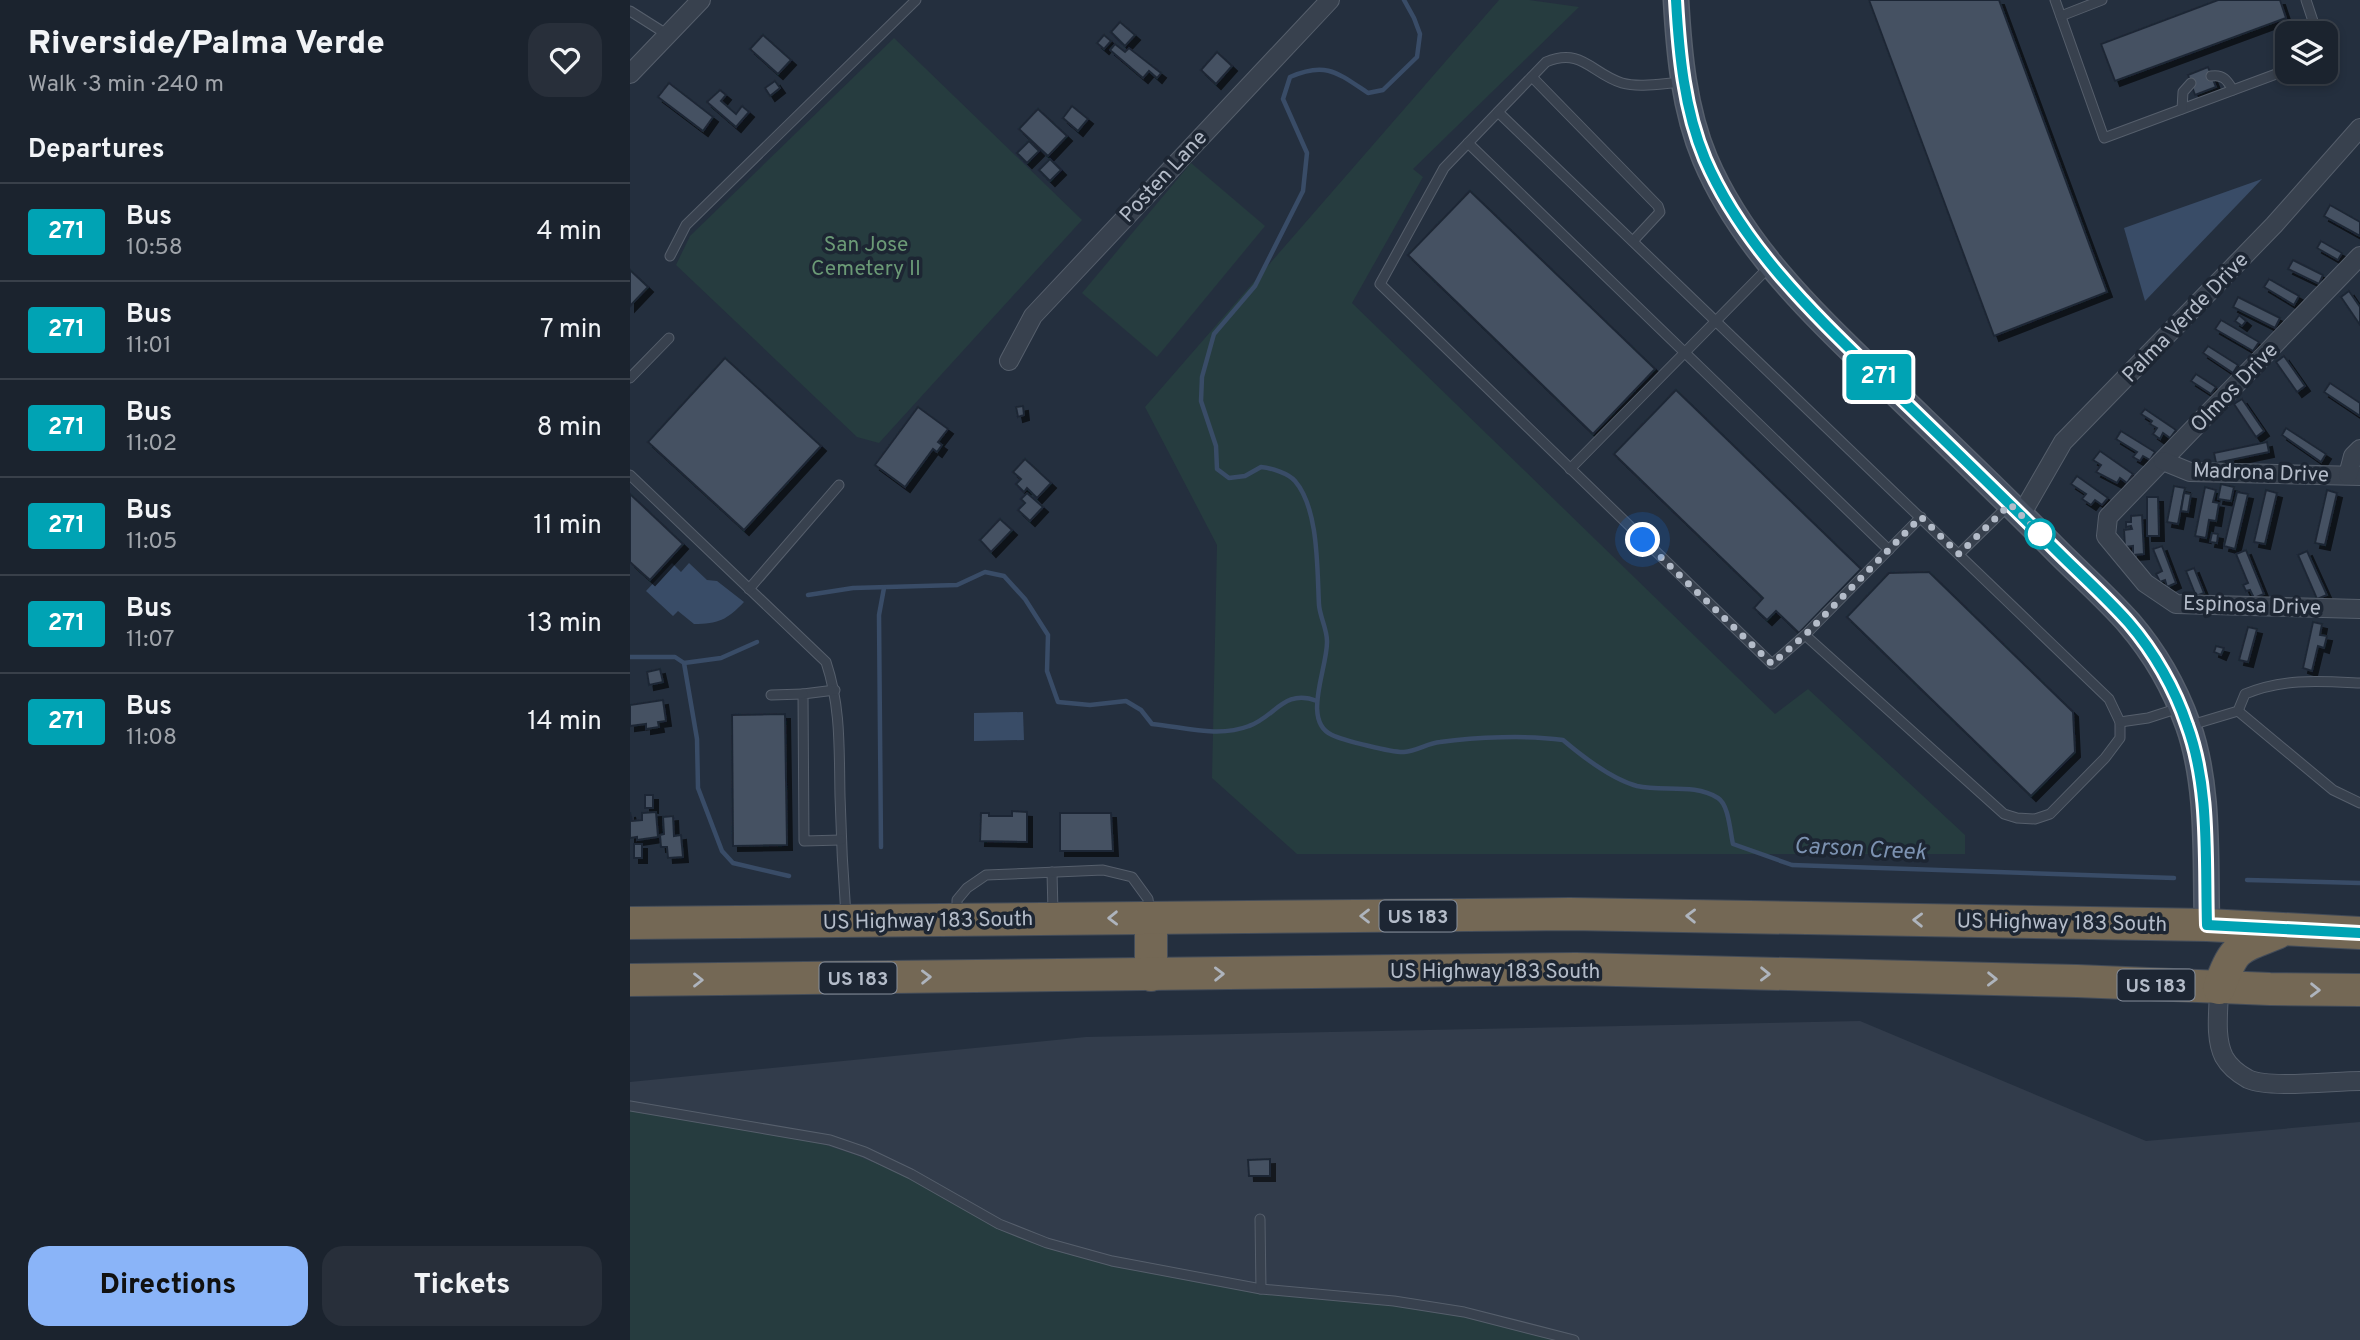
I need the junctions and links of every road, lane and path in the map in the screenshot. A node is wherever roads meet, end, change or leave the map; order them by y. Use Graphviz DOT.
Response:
graph roads {
  1 [pos="701,0"];
  2 [pos="916,0"];
  3 [pos="1330,0"];
  4 [pos="1676,0"];
  5 [pos="2055,0"];
  6 [pos="2102,0"];
  7 [pos="2306,0"];
  8 [pos="630,11"];
  9 [pos="2061,16"];
  10 [pos="2313,21"];
  11 [pos="668,35"];
  12 [pos="630,74"];
  13 [pos="2275,74"];
  14 [pos="2211,76"];
  15 [pos="1532,77"];
  16 [pos="1685,81"];
  17 [pos="2191,83"];
  18 [pos="2233,90"];
  19 [pos="2182,109"];
  20 [pos="1498,112"];
  21 [pos="2360,128"];
  22 [pos="1468,143"];
  23 [pos="1633,241"];
  24 [pos="670,256"];
  25 [pos="2360,256"];
  26 [pos="1772,264"];
  27 [pos="1716,321"];
  28 [pos="669,338"];
  29 [pos="1685,352"];
  30 [pos="1009,361"];
  31 [pos="630,378"];
  32 [pos="2360,449"];
  33 [pos="2163,460"];
  34 [pos="1570,469"];
  35 [pos="630,475"];
  36 [pos="2354,475"];
  37 [pos="839,485"];
  38 [pos="2016,509"];
  39 [pos="1921,517"];
  40 [pos="2108,517"];
  41 [pos="1889,550"];
  42 [pos="1959,554"];
  43 [pos="749,589"];
  44 [pos="2360,609"];
  45 [pos="1805,635"];
  46 [pos="2360,683"];
  47 [pos="835,690"];
  48 [pos="803,694"];
  49 [pos="771,695"];
  50 [pos="2238,710"];
  51 [pos="2184,717"];
  52 [pos="2120,722"];
  53 [pos="2360,803"];
  54 [pos="841,840"];
  55 [pos="1052,872"];
  56 [pos="1151,918"];
  57 [pos="1053,919"];
  58 [pos="956,920"];
  59 [pos="846,921"];
  60 [pos="630,923"];
  61 [pos="2207,925"];
  62 [pos="2288,929"];
  63 [pos="2360,933"];
  64 [pos="1151,975"];
  65 [pos="630,980"];
  66 [pos="2170,985"];
  67 [pos="2219,988"];
  68 [pos="2360,990"];
  69 [pos="2360,1081"];
  70 [pos="630,1106"];
  71 [pos="1260,1219"];
  72 [pos="1261,1289"];
  73 [pos="1574,1340"];
  1 -- 11 [label="street"];
  2 -- 24 [label="lane"];
  3 -- 30 [label="street, Posten Lane"];
  4 -- 16 [label="main road"];
  5 -- 9 [label="lane"];
  6 -- 9 [label="lane"];
  7 -- 10 [label="lane"];
  8 -- 11 [label="lane"];
  9 -- 19 [label="lane"];
  11 -- 12 [label="street"];
  13 -- 18 [label="lane"];
  14 -- 18 [label="lane"];
  15 -- 16 [label="lane"];
  15 -- 20 [label="lane"];
  15 -- 23 [label="lane"];
  16 -- 26 [label="main road"];
  17 -- 19 [label="lane"];
  18 -- 19 [label="lane"];
  20 -- 22 [label="lane"];
  20 -- 23 [label="lane"];
  21 -- 38 [label="street, Palma Verde Drive"];
  22 -- 29 [label="lane"];
  22 -- 34 [label="lane"];
  23 -- 27 [label="lane"];
  25 -- 33 [label="street, Olmos Drive"];
  26 -- 27 [label="lane"];
  26 -- 38 [label="main road"];
  27 -- 29 [label="lane"];
  27 -- 39 [label="lane"];
  28 -- 31 [label="lane"];
  29 -- 34 [label="lane"];
  29 -- 41 [label="lane"];
  32 -- 36 [label="street"];
  33 -- 36 [label="street, Madrona Drive"];
  33 -- 40 [label="street, Olmos Drive"];
  34 -- 45 [label="lane"];
  35 -- 43 [label="lane"];
  37 -- 43 [label="lane"];
  38 -- 42 [label="lane"];
  38 -- 51 [label="main road"];
  39 -- 41 [label="lane"];
  39 -- 42 [label="lane"];
  40 -- 44 [label="street, Espinosa Drive"];
  41 -- 45 [label="lane"];
  42 -- 52 [label="lane"];
  43 -- 47 [label="lane"];
  45 -- 52 [label="lane"];
  46 -- 50 [label="lane"];
  47 -- 48 [label="lane"];
  47 -- 54 [label="lane"];
  48 -- 49 [label="lane"];
  48 -- 54 [label="lane"];
  50 -- 51 [label="lane"];
  50 -- 53 [label="lane"];
  51 -- 52 [label="lane"];
  51 -- 61 [label="main road"];
  54 -- 59 [label="lane"];
  55 -- 56 [label="lane"];
  55 -- 57 [label="lane"];
  55 -- 58 [label="lane"];
  56 -- 57 [label="highway, US Highway 183 South / US 183, one-way"];
  61 -- 56 [label="highway, US Highway 183 South / US 183, one-way"];
  56 -- 64 [label="highway"];
  57 -- 58 [label="highway, US Highway 183 South / US 183"];
  58 -- 59 [label="highway, US Highway 183 South / US 183"];
  59 -- 60 [label="highway, US Highway 183 South / US 183"];
  61 -- 62 [label="highway, US Highway 183 South / US 183"];
  61 -- 66 [label="highway"];
  62 -- 63 [label="highway, US Highway 183 South / US 183"];
  62 -- 67 [label="highway"];
  65 -- 64 [label="highway, US Highway 183 South / US 183, one-way"];
  64 -- 66 [label="highway, US Highway 183 South / US 183, one-way"];
  66 -- 67 [label="highway, US Highway 183 South / US 183"];
  67 -- 68 [label="highway, US Highway 183 South / US 183, one-way"];
  67 -- 69 [label="street"];
  70 -- 72 [label="lane"];
  71 -- 72 [label="lane"];
  72 -- 73 [label="lane"];
}
